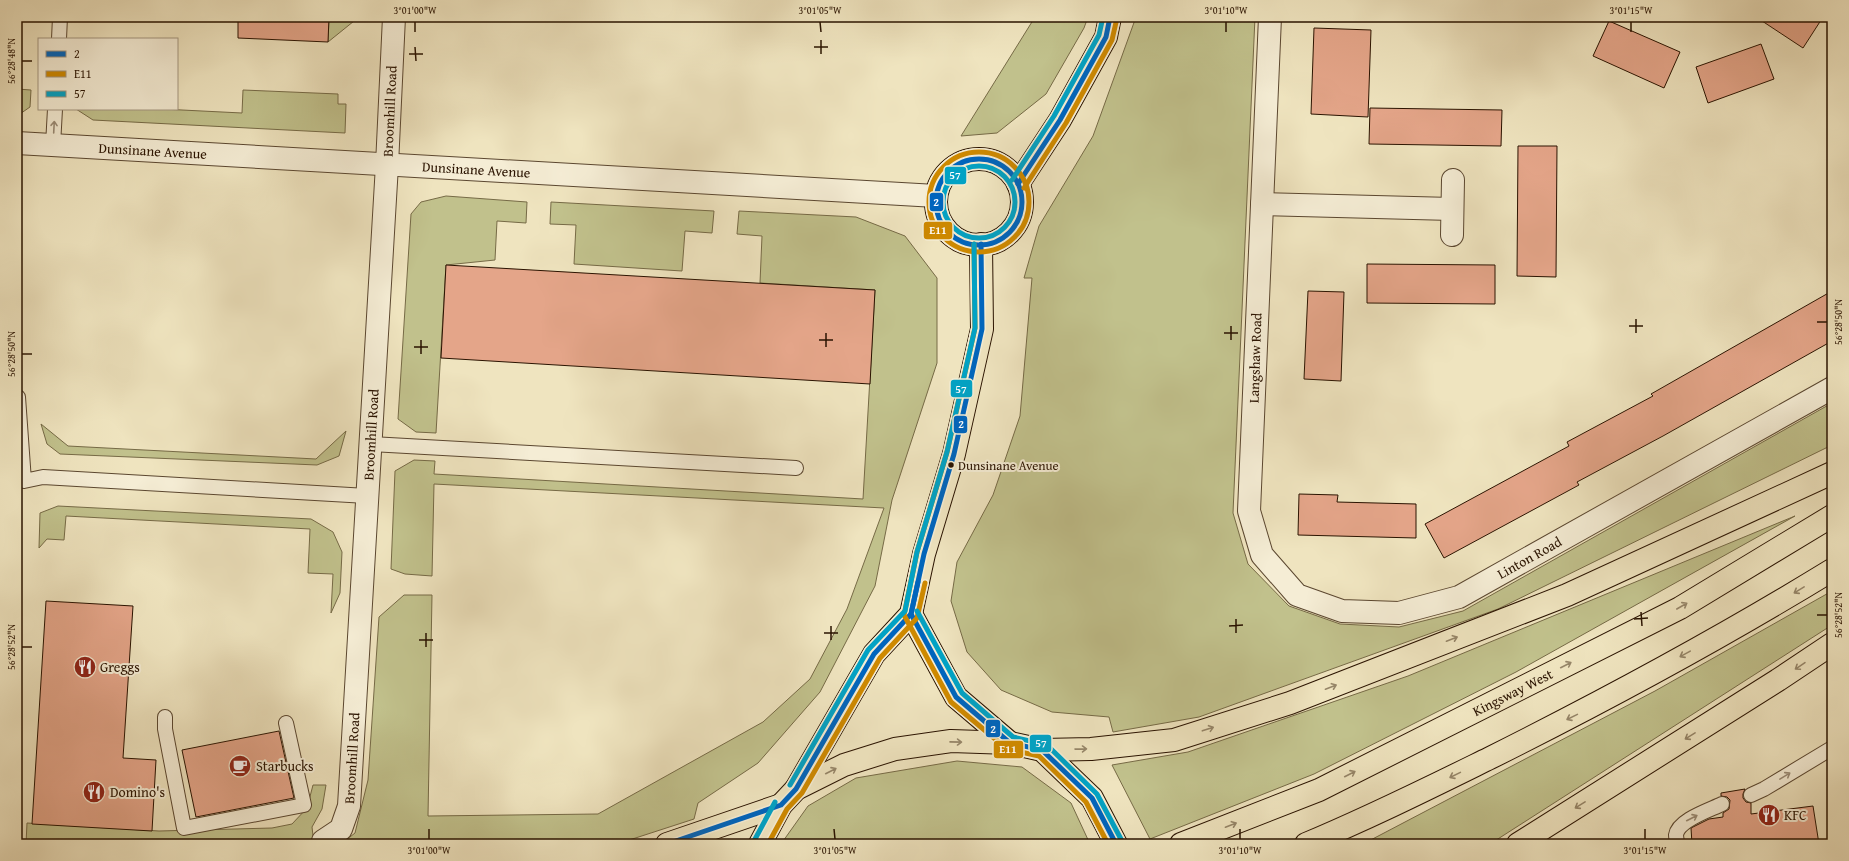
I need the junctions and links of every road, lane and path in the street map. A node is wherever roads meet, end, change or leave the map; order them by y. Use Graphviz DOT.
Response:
graph roads {
  1 [pos="60,17"];
  2 [pos="394,17"];
  3 [pos="1110,17"];
  4 [pos="1270,17"];
  5 [pos="59,38"];
  6 [pos="55,110"];
  7 [pos="17,143"];
  8 [pos="53,145"];
  9 [pos="387,165"];
  10 [pos="1453,180"];
  11 [pos="1018,184"];
  12 [pos="936,196"];
  13 [pos="1262,204"];
  14 [pos="1452,209"];
  15 [pos="1452,235"];
  16 [pos="981,244"];
  17 [pos="1832,388"];
  18 [pos="17,397"];
  19 [pos="371,444"];
  20 [pos="796,468"];
  21 [pos="1832,473"];
  22 [pos="367,496"];
  23 [pos="1249,511"];
  24 [pos="1832,516"];
  25 [pos="1832,570"];
  26 [pos="910,614"];
  27 [pos="1832,644"];
  28 [pos="166,716"];
  29 [pos="286,723"];
  30 [pos="1010,743"];
  31 [pos="1832,748"];
  32 [pos="1042,750"];
  33 [pos="796,789"];
  34 [pos="1751,795"];
  35 [pos="1722,804"];
  36 [pos="781,805"];
  37 [pos="323,841"];
  38 [pos="667,844"];
  39 [pos="760,844"];
  40 [pos="1116,844"];
  41 [pos="1181,844"];
  42 [pos="1306,844"];
  43 [pos="1518,844"];
  44 [pos="1677,844"];
  1 -- 5 [label="lane"];
  2 -- 9 [label="street, Broomhill Road"];
  3 -- 11 [label="main road"];
  4 -- 13 [label="street, Langshaw Road"];
  8 -- 6 [label="lane, one-way"];
  7 -- 8 [label="street, Dunsinane Avenue"];
  8 -- 9 [label="street, Dunsinane Avenue"];
  9 -- 12 [label="street, Dunsinane Avenue"];
  9 -- 19 [label="street, Broomhill Road"];
  10 -- 14 [label="street"];
  11 -- 12 [label="main road"];
  11 -- 16 [label="main road"];
  12 -- 16 [label="main road"];
  13 -- 14 [label="street"];
  13 -- 23 [label="street, Langshaw Road"];
  14 -- 15 [label="street"];
  16 -- 26 [label="main road"];
  17 -- 23 [label="street, Linton Road"];
  18 -- 22 [label="lane"];
  19 -- 20 [label="lane"];
  19 -- 22 [label="street, Broomhill Road"];
  32 -- 21 [label="main road, one-way"];
  22 -- 37 [label="street, Broomhill Road"];
  41 -- 24 [label="main road, Kingsway West, one-way"];
  25 -- 42 [label="main road, one-way"];
  26 -- 30 [label="main road"];
  26 -- 33 [label="main road"];
  27 -- 43 [label="main road, one-way"];
  28 -- 29 [label="lane"];
  30 -- 32 [label="main road"];
  33 -- 30 [label="main road, one-way"];
  34 -- 31 [label="lane, one-way"];
  32 -- 40 [label="main road"];
  33 -- 36 [label="main road"];
  44 -- 35 [label="lane, one-way"];
  36 -- 38 [label="main road"];
  36 -- 39 [label="main road"];
}
